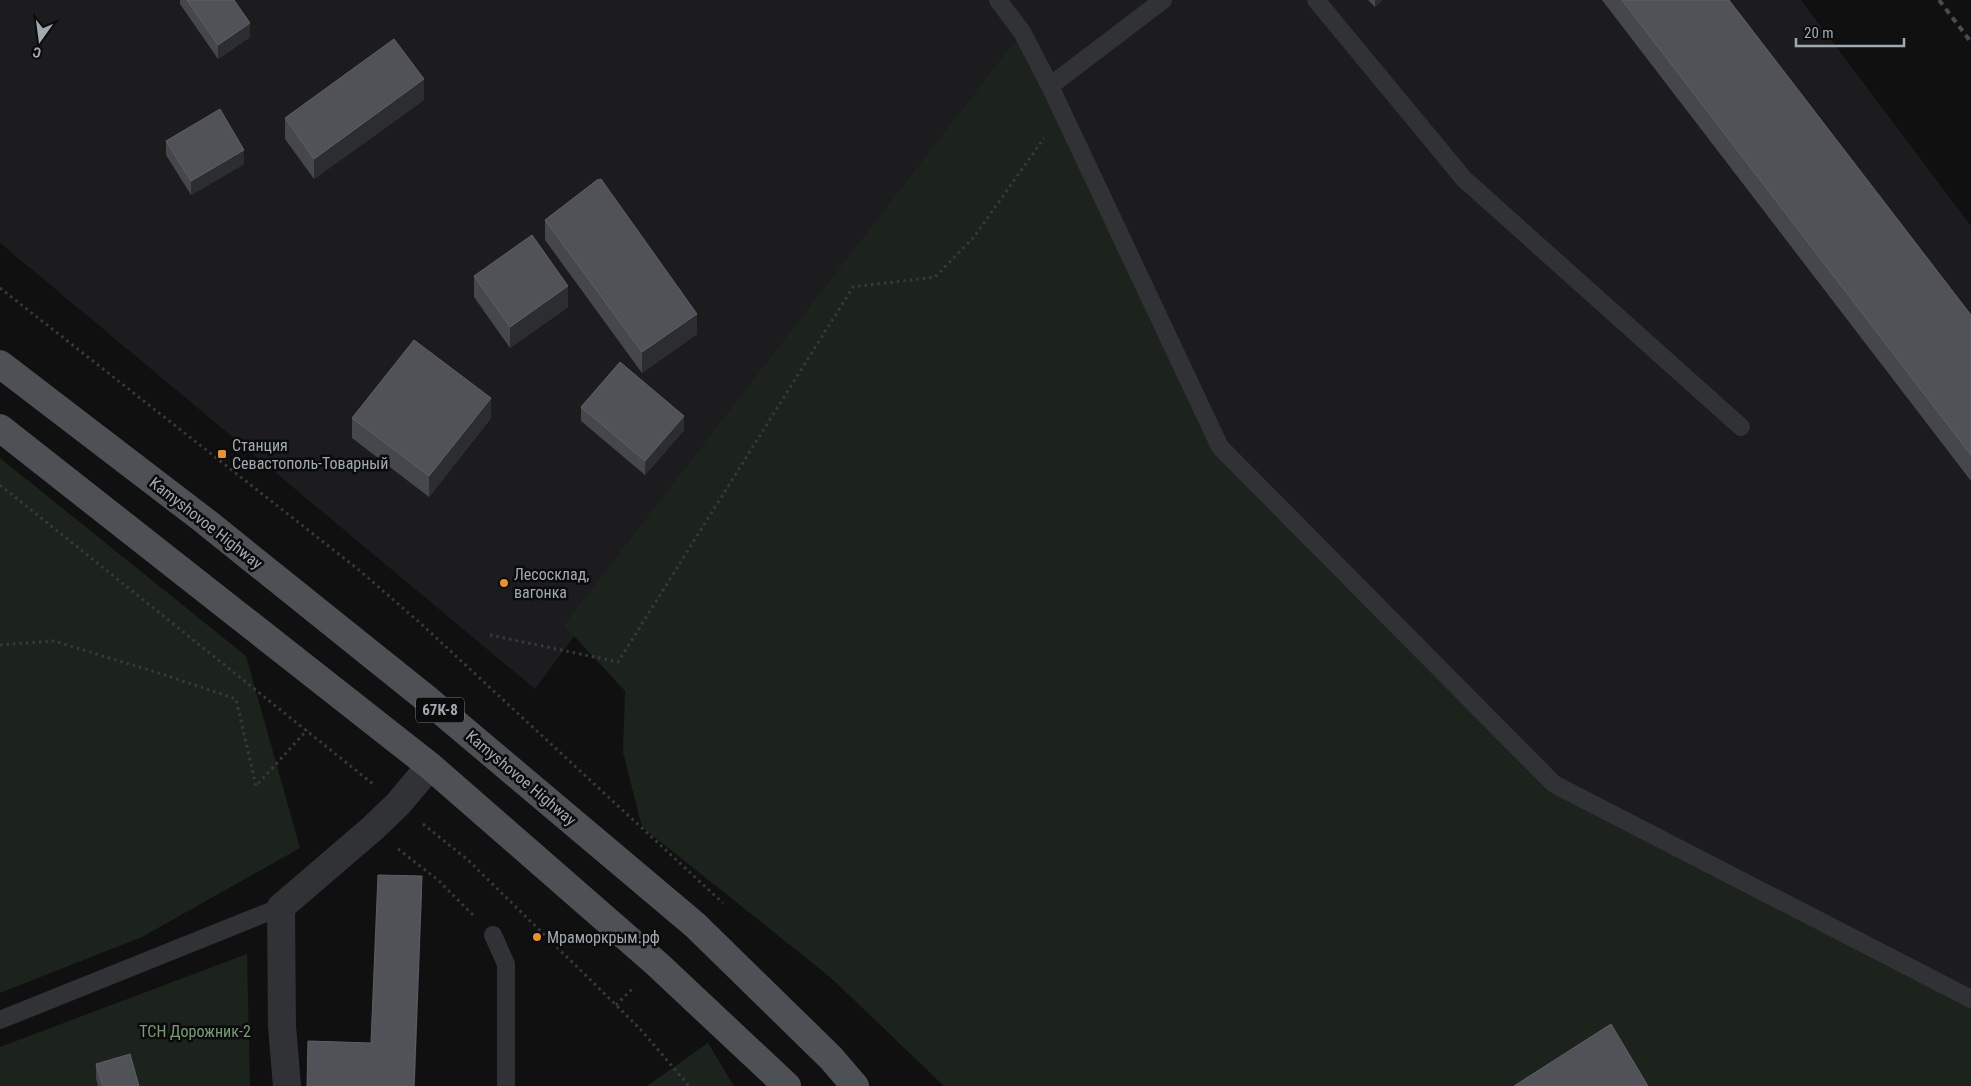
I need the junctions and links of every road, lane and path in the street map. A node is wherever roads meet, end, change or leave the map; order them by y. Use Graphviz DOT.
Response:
graph roads {
  1 [pos="998,0"];
  2 [pos="1163,0"];
  3 [pos="1316,0"];
  4 [pos="1050,86"];
  5 [pos="1063,112"];
  6 [pos="0,288"];
  7 [pos="0,364"];
  8 [pos="1741,427"];
  9 [pos="0,428"];
  10 [pos="0,485"];
  11 [pos="490,635"];
  12 [pos="0,645"];
  13 [pos="462,662"];
  14 [pos="307,730"];
  15 [pos="430,766"];
  16 [pos="398,804"];
  17 [pos="373,828"];
  18 [pos="281,907"];
  19 [pos="493,935"];
  20 [pos="1971,999"];
  21 [pos="0,1020"];
  22 [pos="288,1086"];
  23 [pos="506,1086"];
  24 [pos="689,1086"];
  25 [pos="787,1086"];
  26 [pos="855,1086"];
  1 -- 4 [label="lane"];
  2 -- 4 [label="lane"];
  3 -- 8 [label="lane"];
  4 -- 5 [label="lane"];
  5 -- 11 [label="path"];
  5 -- 20 [label="lane"];
  6 -- 13 [label="path"];
  7 -- 26 [label="main road, Kamyshovoe Highway / 67К-8"];
  9 -- 15 [label="main road"];
  10 -- 14 [label="path"];
  12 -- 14 [label="path"];
  14 -- 16 [label="path"];
  15 -- 16 [label="street"];
  15 -- 25 [label="main road"];
  16 -- 17 [label="street"];
  16 -- 24 [label="path"];
  17 -- 18 [label="street"];
  17 -- 19 [label="path"];
  18 -- 21 [label="lane"];
  18 -- 22 [label="street"];
  19 -- 23 [label="lane"];
}
